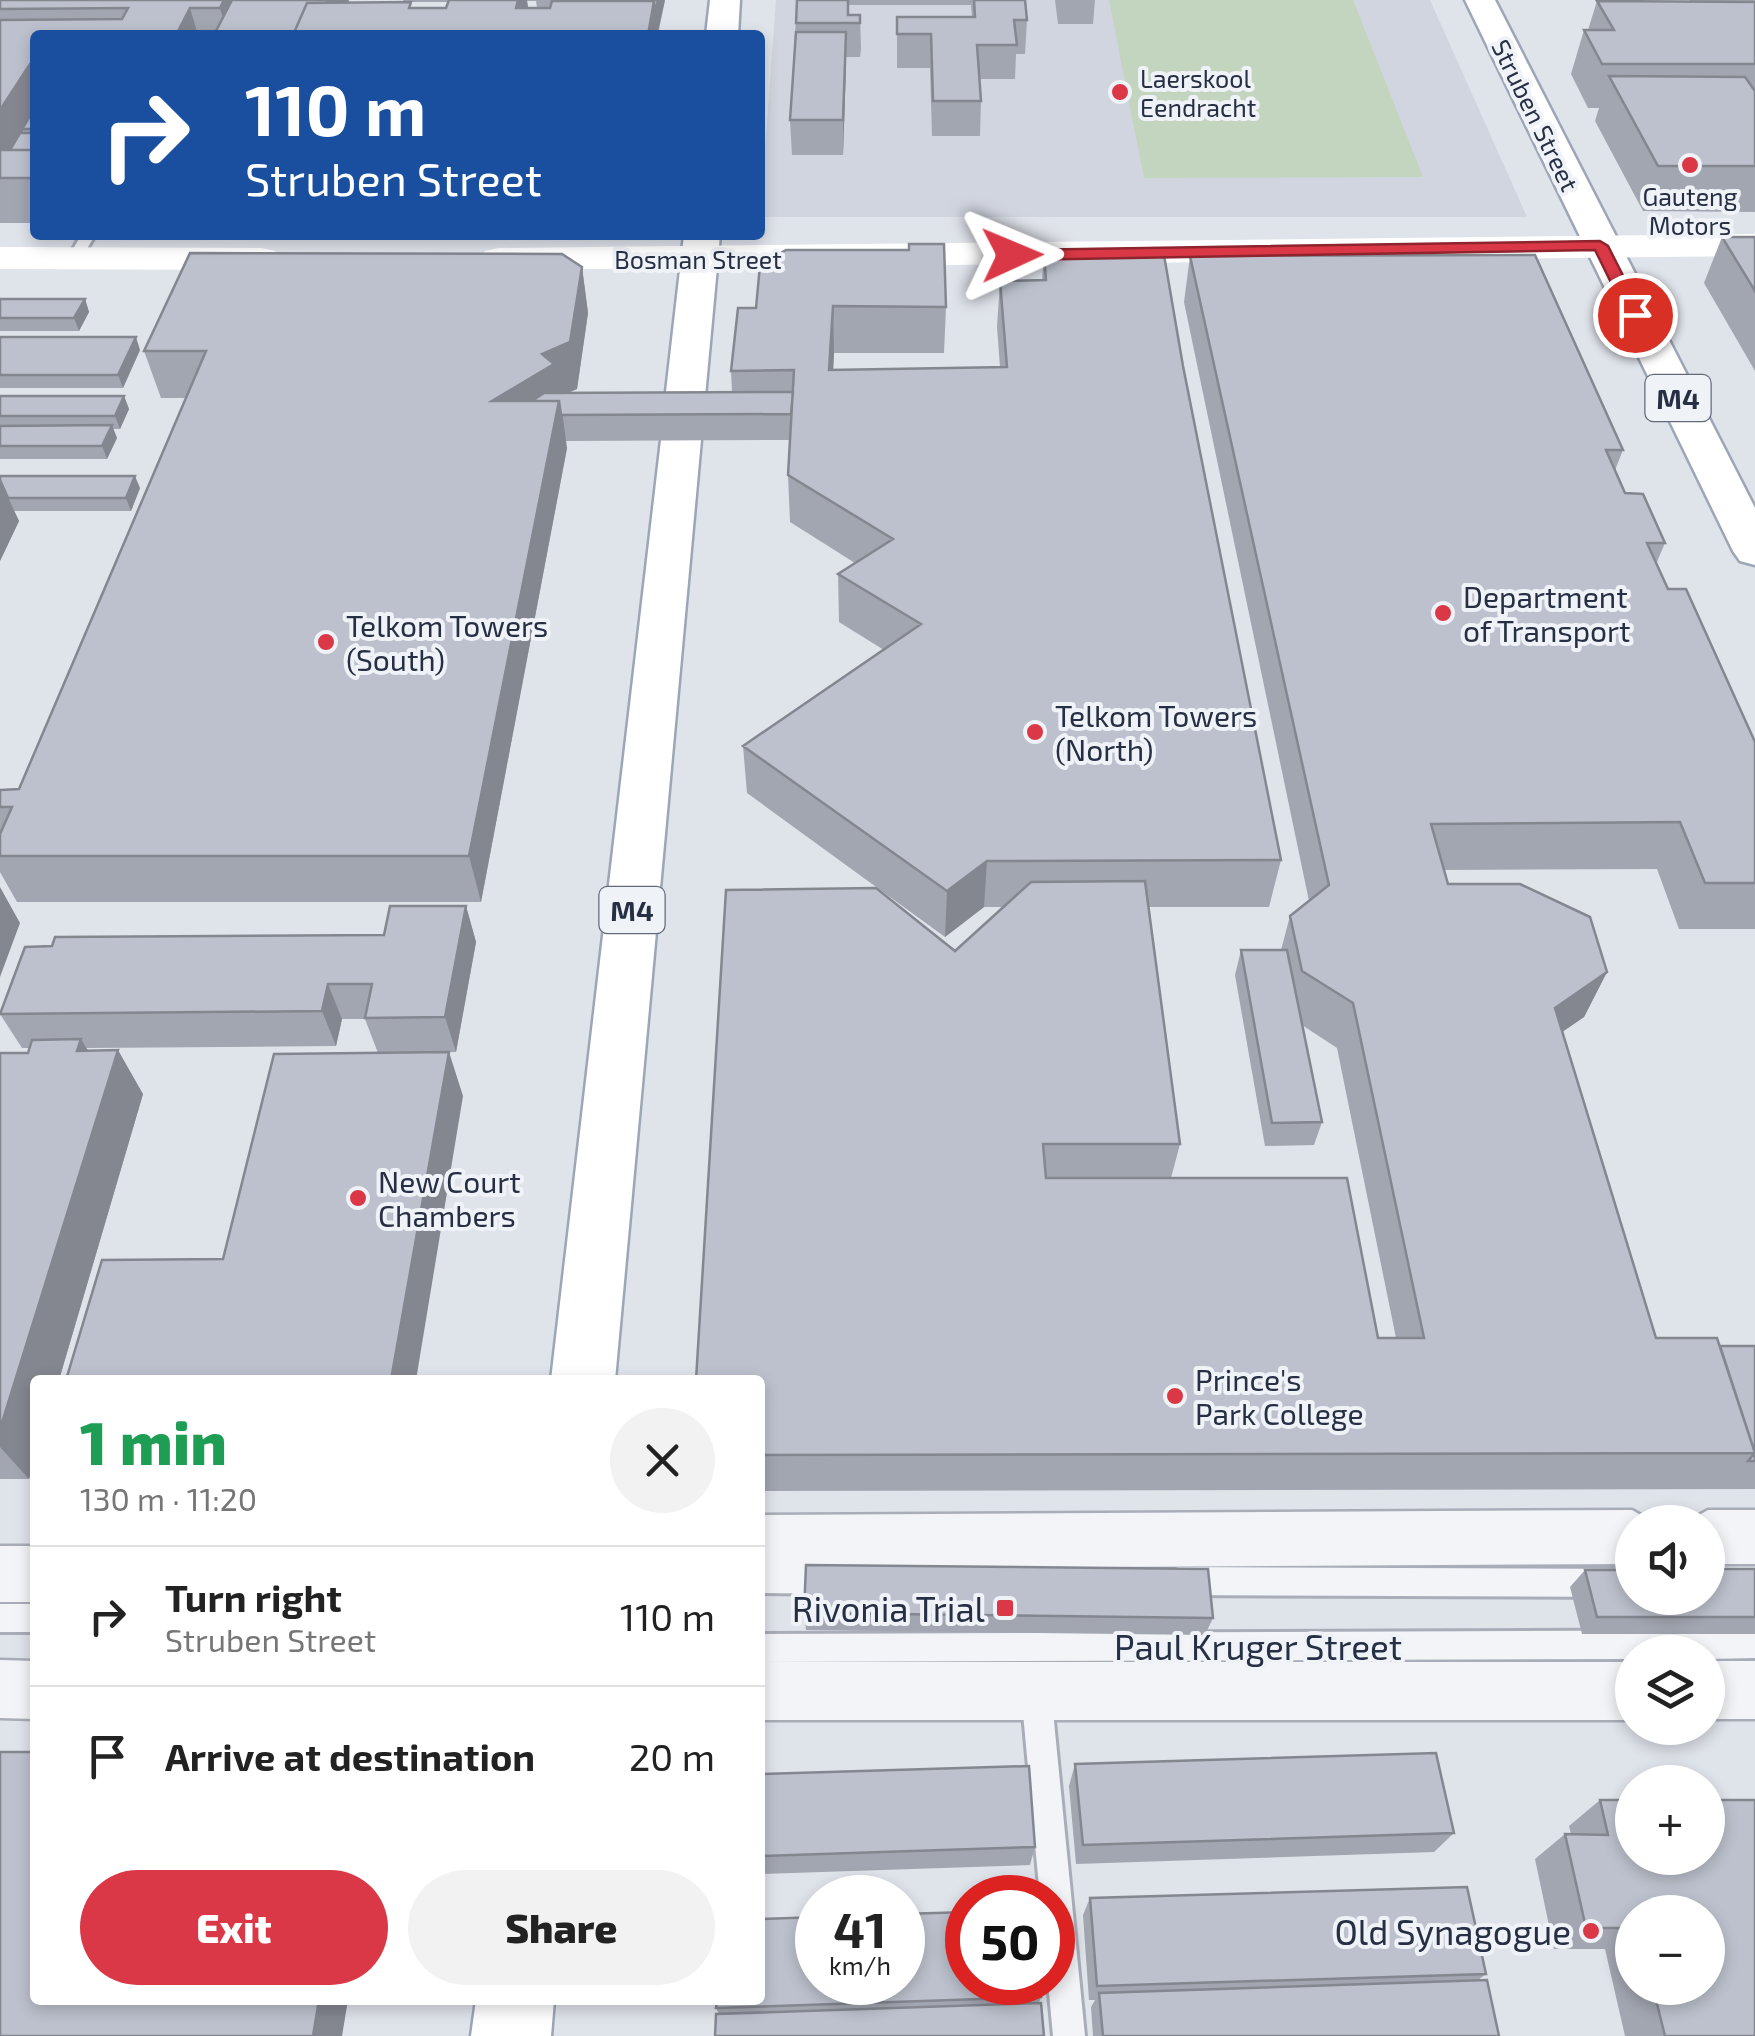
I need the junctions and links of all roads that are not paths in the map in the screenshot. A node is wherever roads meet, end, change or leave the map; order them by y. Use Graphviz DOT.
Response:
graph roads {
  1 [pos="725,0"];
  2 [pos="1480,0"];
  3 [pos="722,30"];
  4 [pos="1755,244"];
  5 [pos="1600,246"];
  6 [pos="81,247"];
  7 [pos="700,247"];
  8 [pos="0,258"];
  9 [pos="290,259"];
  10 [pos="465,259"];
  11 [pos="1755,551"];
  12 [pos="584,1375"];
  13 [pos="1615,1537"];
  14 [pos="1725,1537"];
  15 [pos="1755,1537"];
  16 [pos="765,1542"];
  17 [pos="0,1574"];
  18 [pos="30,1574"];
  19 [pos="765,1579"];
  20 [pos="859,1580"];
  21 [pos="1156,1581"];
  22 [pos="1615,1583"];
  23 [pos="0,1618"];
  24 [pos="30,1618"];
  25 [pos="1755,1644"];
  26 [pos="765,1648"];
  27 [pos="0,1690"];
  28 [pos="30,1690"];
  29 [pos="1615,1690"];
  30 [pos="1725,1690"];
  31 [pos="1755,1690"];
  32 [pos="765,1691"];
  33 [pos="1036,1691"];
  34 [pos="514,2005"];
  35 [pos="511,2036"];
  36 [pos="1069,2036"];
  1 -- 3 [label="main road"];
  2 -- 5 [label="main road, Struben Street / M4"];
  4 -- 5 [label="main road, Bosman Street"];
  5 -- 7 [label="main road, Bosman Street"];
  5 -- 11 [label="main road, Struben Street / M4"];
  6 -- 8 [label="main road"];
  6 -- 9 [label="main road"];
  7 -- 10 [label="main road, Bosman Street"];
  7 -- 12 [label="main road, M4"];
  13 -- 16 [label="street"];
  14 -- 15 [label="street"];
  17 -- 18 [label="street"];
  19 -- 20 [label="lane"];
  21 -- 22 [label="lane, Paul Kruger Street"];
  23 -- 24 [label="lane"];
  25 -- 26 [label="lane, Paul Kruger Street"];
  27 -- 28 [label="street"];
  29 -- 33 [label="street, Paul Kruger Street"];
  30 -- 31 [label="street"];
  32 -- 33 [label="street, Paul Kruger Street"];
  33 -- 36 [label="lane"];
  34 -- 35 [label="main road"];
}
